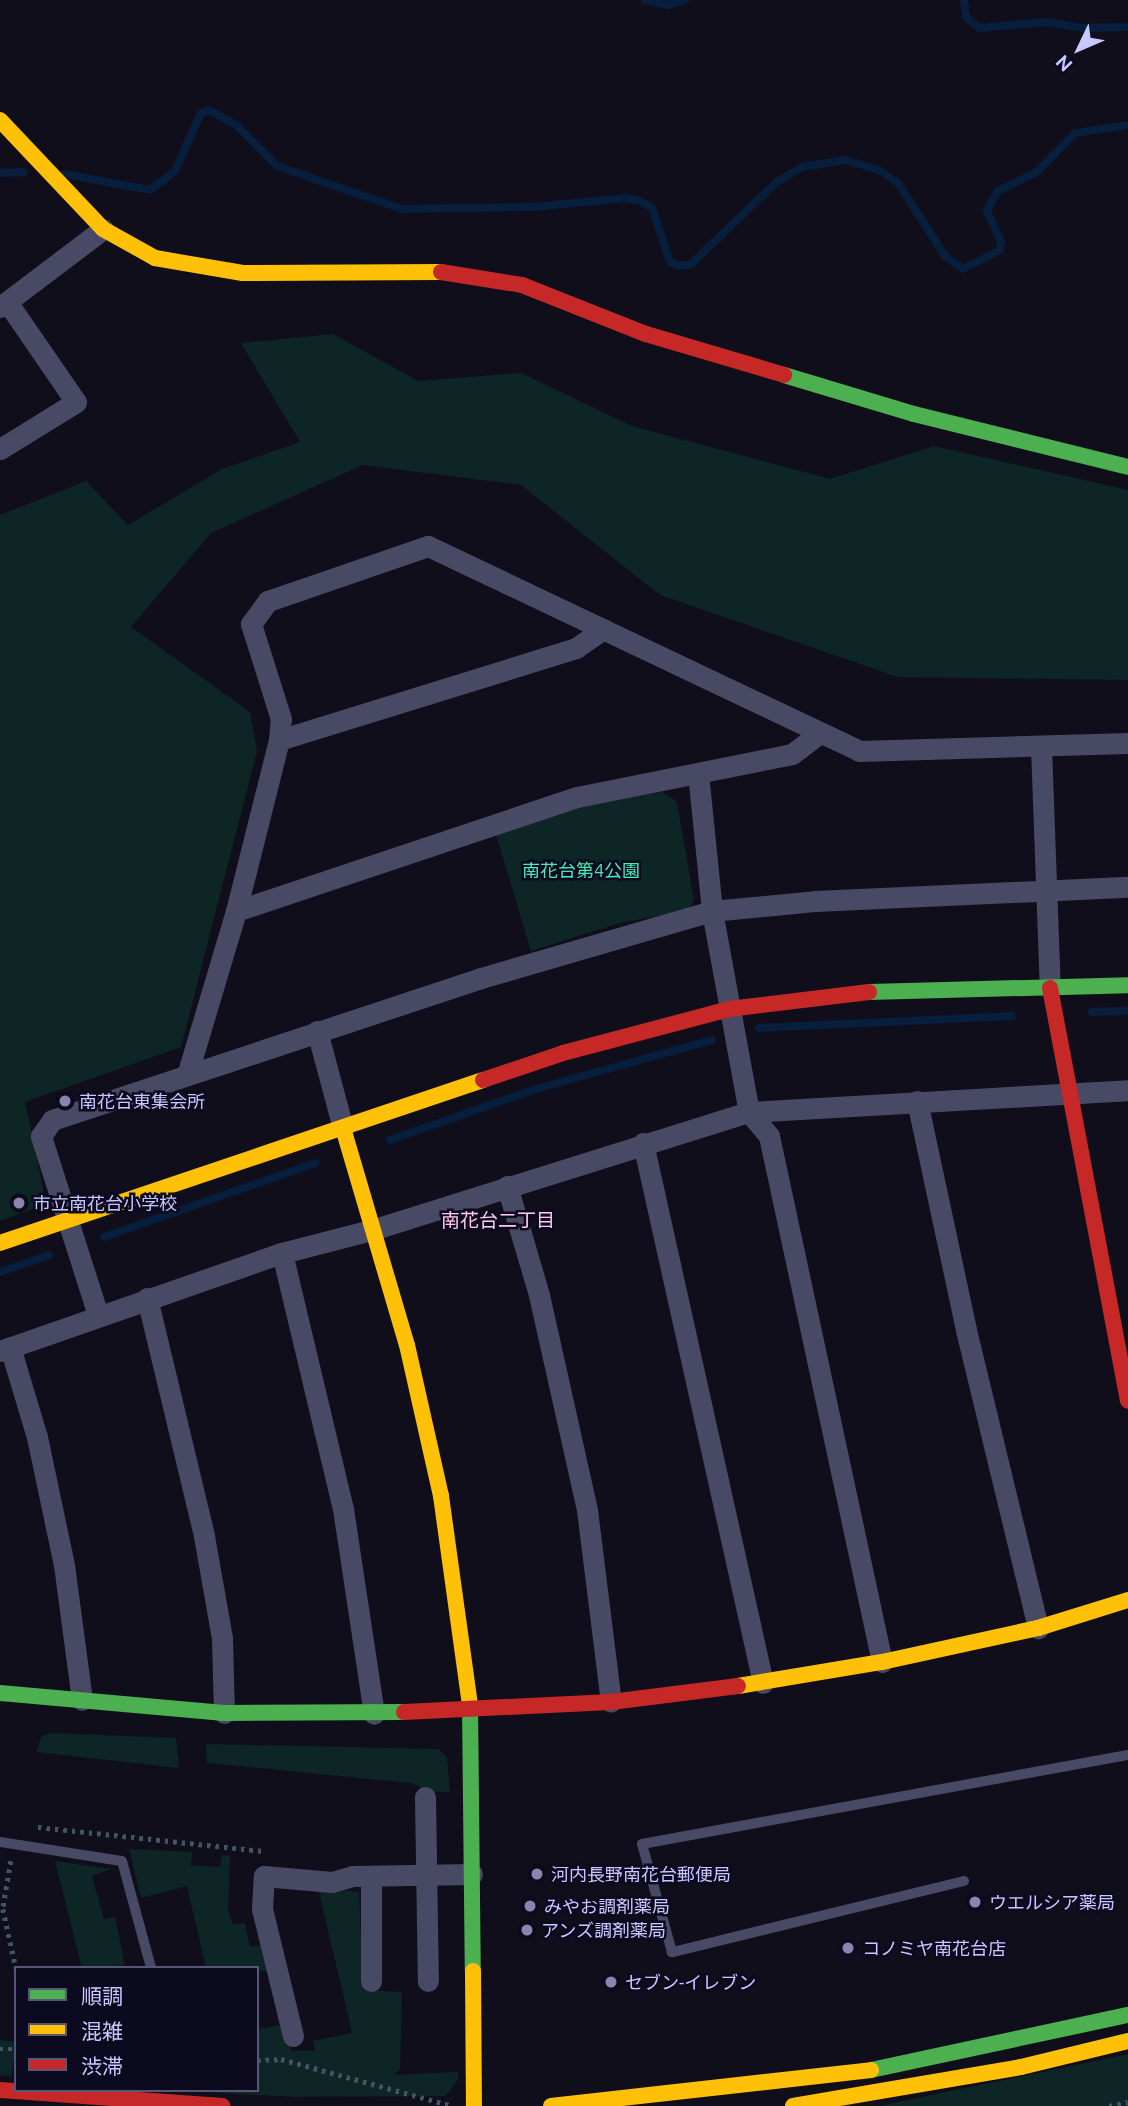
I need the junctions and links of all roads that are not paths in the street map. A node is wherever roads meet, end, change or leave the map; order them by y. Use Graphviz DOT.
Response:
graph roads {
  1 [pos="0,120"];
  2 [pos="103,229"];
  3 [pos="4,305"];
  4 [pos="0,449"];
  5 [pos="1128,467"];
  6 [pos="603,629"];
  7 [pos="817,735"];
  8 [pos="279,740"];
  9 [pos="1128,743"];
  10 [pos="1041,747"];
  11 [pos="698,773"];
  12 [pos="1128,887"];
  13 [pos="1048,890"];
  14 [pos="236,911"];
  15 [pos="712,911"];
  16 [pos="1128,985"];
  17 [pos="1050,988"];
  18 [pos="729,1009"];
  19 [pos="317,1031"];
  20 [pos="188,1072"];
  21 [pos="1128,1090"];
  22 [pos="1070,1093"];
  23 [pos="917,1101"];
  24 [pos="749,1112"];
  25 [pos="343,1128"];
  26 [pos="643,1143"];
  27 [pos="507,1186"];
  28 [pos="68,1218"];
  29 [pos="375,1229"];
  30 [pos="0,1243"];
  31 [pos="282,1253"];
  32 [pos="148,1298"];
  33 [pos="98,1315"];
  34 [pos="5,1349"];
  35 [pos="1128,1401"];
  36 [pos="1128,1600"];
  37 [pos="1038,1628"];
  38 [pos="882,1662"];
  39 [pos="763,1683"];
  40 [pos="0,1693"];
  41 [pos="82,1700"];
  42 [pos="611,1702"];
  43 [pos="471,1710"];
  44 [pos="225,1713"];
  45 [pos="374,1714"];
  46 [pos="1128,1755"];
  47 [pos="425,1797"];
  48 [pos="0,1842"];
  49 [pos="472,1874"];
  50 [pos="425,1875"];
  51 [pos="371,1876"];
  52 [pos="964,1881"];
  53 [pos="150,1966"];
  54 [pos="371,1981"];
  55 [pos="428,1981"];
  56 [pos="1128,2015"];
  57 [pos="293,2036"];
  58 [pos="1128,2041"];
  59 [pos="28,2092"];
  60 [pos="222,2106"];
  61 [pos="474,2106"];
  62 [pos="551,2106"];
  63 [pos="793,2106"];
  1 -- 2 [label="street"];
  2 -- 3 [label="street"];
  2 -- 5 [label="street"];
  3 -- 4 [label="street"];
  6 -- 7 [label="street"];
  6 -- 8 [label="street"];
  6 -- 8 [label="street"];
  7 -- 10 [label="street"];
  7 -- 11 [label="street"];
  8 -- 14 [label="street"];
  9 -- 10 [label="street"];
  10 -- 13 [label="street"];
  11 -- 14 [label="street"];
  11 -- 15 [label="street"];
  12 -- 13 [label="street"];
  13 -- 15 [label="street"];
  13 -- 17 [label="street"];
  14 -- 20 [label="street"];
  15 -- 18 [label="street"];
  15 -- 19 [label="street"];
  16 -- 17 [label="street"];
  17 -- 18 [label="street"];
  17 -- 22 [label="street"];
  18 -- 24 [label="street"];
  18 -- 25 [label="street"];
  19 -- 20 [label="street"];
  19 -- 25 [label="street"];
  20 -- 28 [label="street"];
  21 -- 22 [label="street"];
  22 -- 23 [label="street"];
  22 -- 35 [label="street"];
  23 -- 24 [label="street"];
  23 -- 37 [label="street"];
  24 -- 26 [label="street"];
  24 -- 38 [label="street"];
  25 -- 28 [label="street"];
  25 -- 29 [label="street"];
  26 -- 27 [label="street"];
  26 -- 39 [label="street"];
  27 -- 29 [label="street"];
  27 -- 42 [label="street"];
  28 -- 30 [label="street"];
  28 -- 33 [label="street"];
  29 -- 31 [label="street"];
  29 -- 43 [label="street"];
  31 -- 32 [label="street"];
  31 -- 45 [label="street"];
  32 -- 33 [label="street"];
  32 -- 44 [label="street"];
  33 -- 34 [label="street"];
  34 -- 41 [label="street"];
  36 -- 37 [label="street"];
  37 -- 38 [label="street"];
  38 -- 39 [label="street"];
  39 -- 42 [label="street"];
  40 -- 41 [label="street"];
  41 -- 44 [label="street"];
  42 -- 43 [label="street"];
  43 -- 45 [label="street"];
  43 -- 49 [label="street"];
  44 -- 45 [label="street"];
  46 -- 52 [label="lane"];
  47 -- 50 [label="street"];
  48 -- 53 [label="lane"];
  49 -- 50 [label="street"];
  49 -- 61 [label="street"];
  50 -- 51 [label="street"];
  50 -- 55 [label="street"];
  51 -- 54 [label="street"];
  51 -- 57 [label="street"];
  56 -- 62 [label="street"];
  58 -- 63 [label="street"];
  59 -- 60 [label="street"];
}
